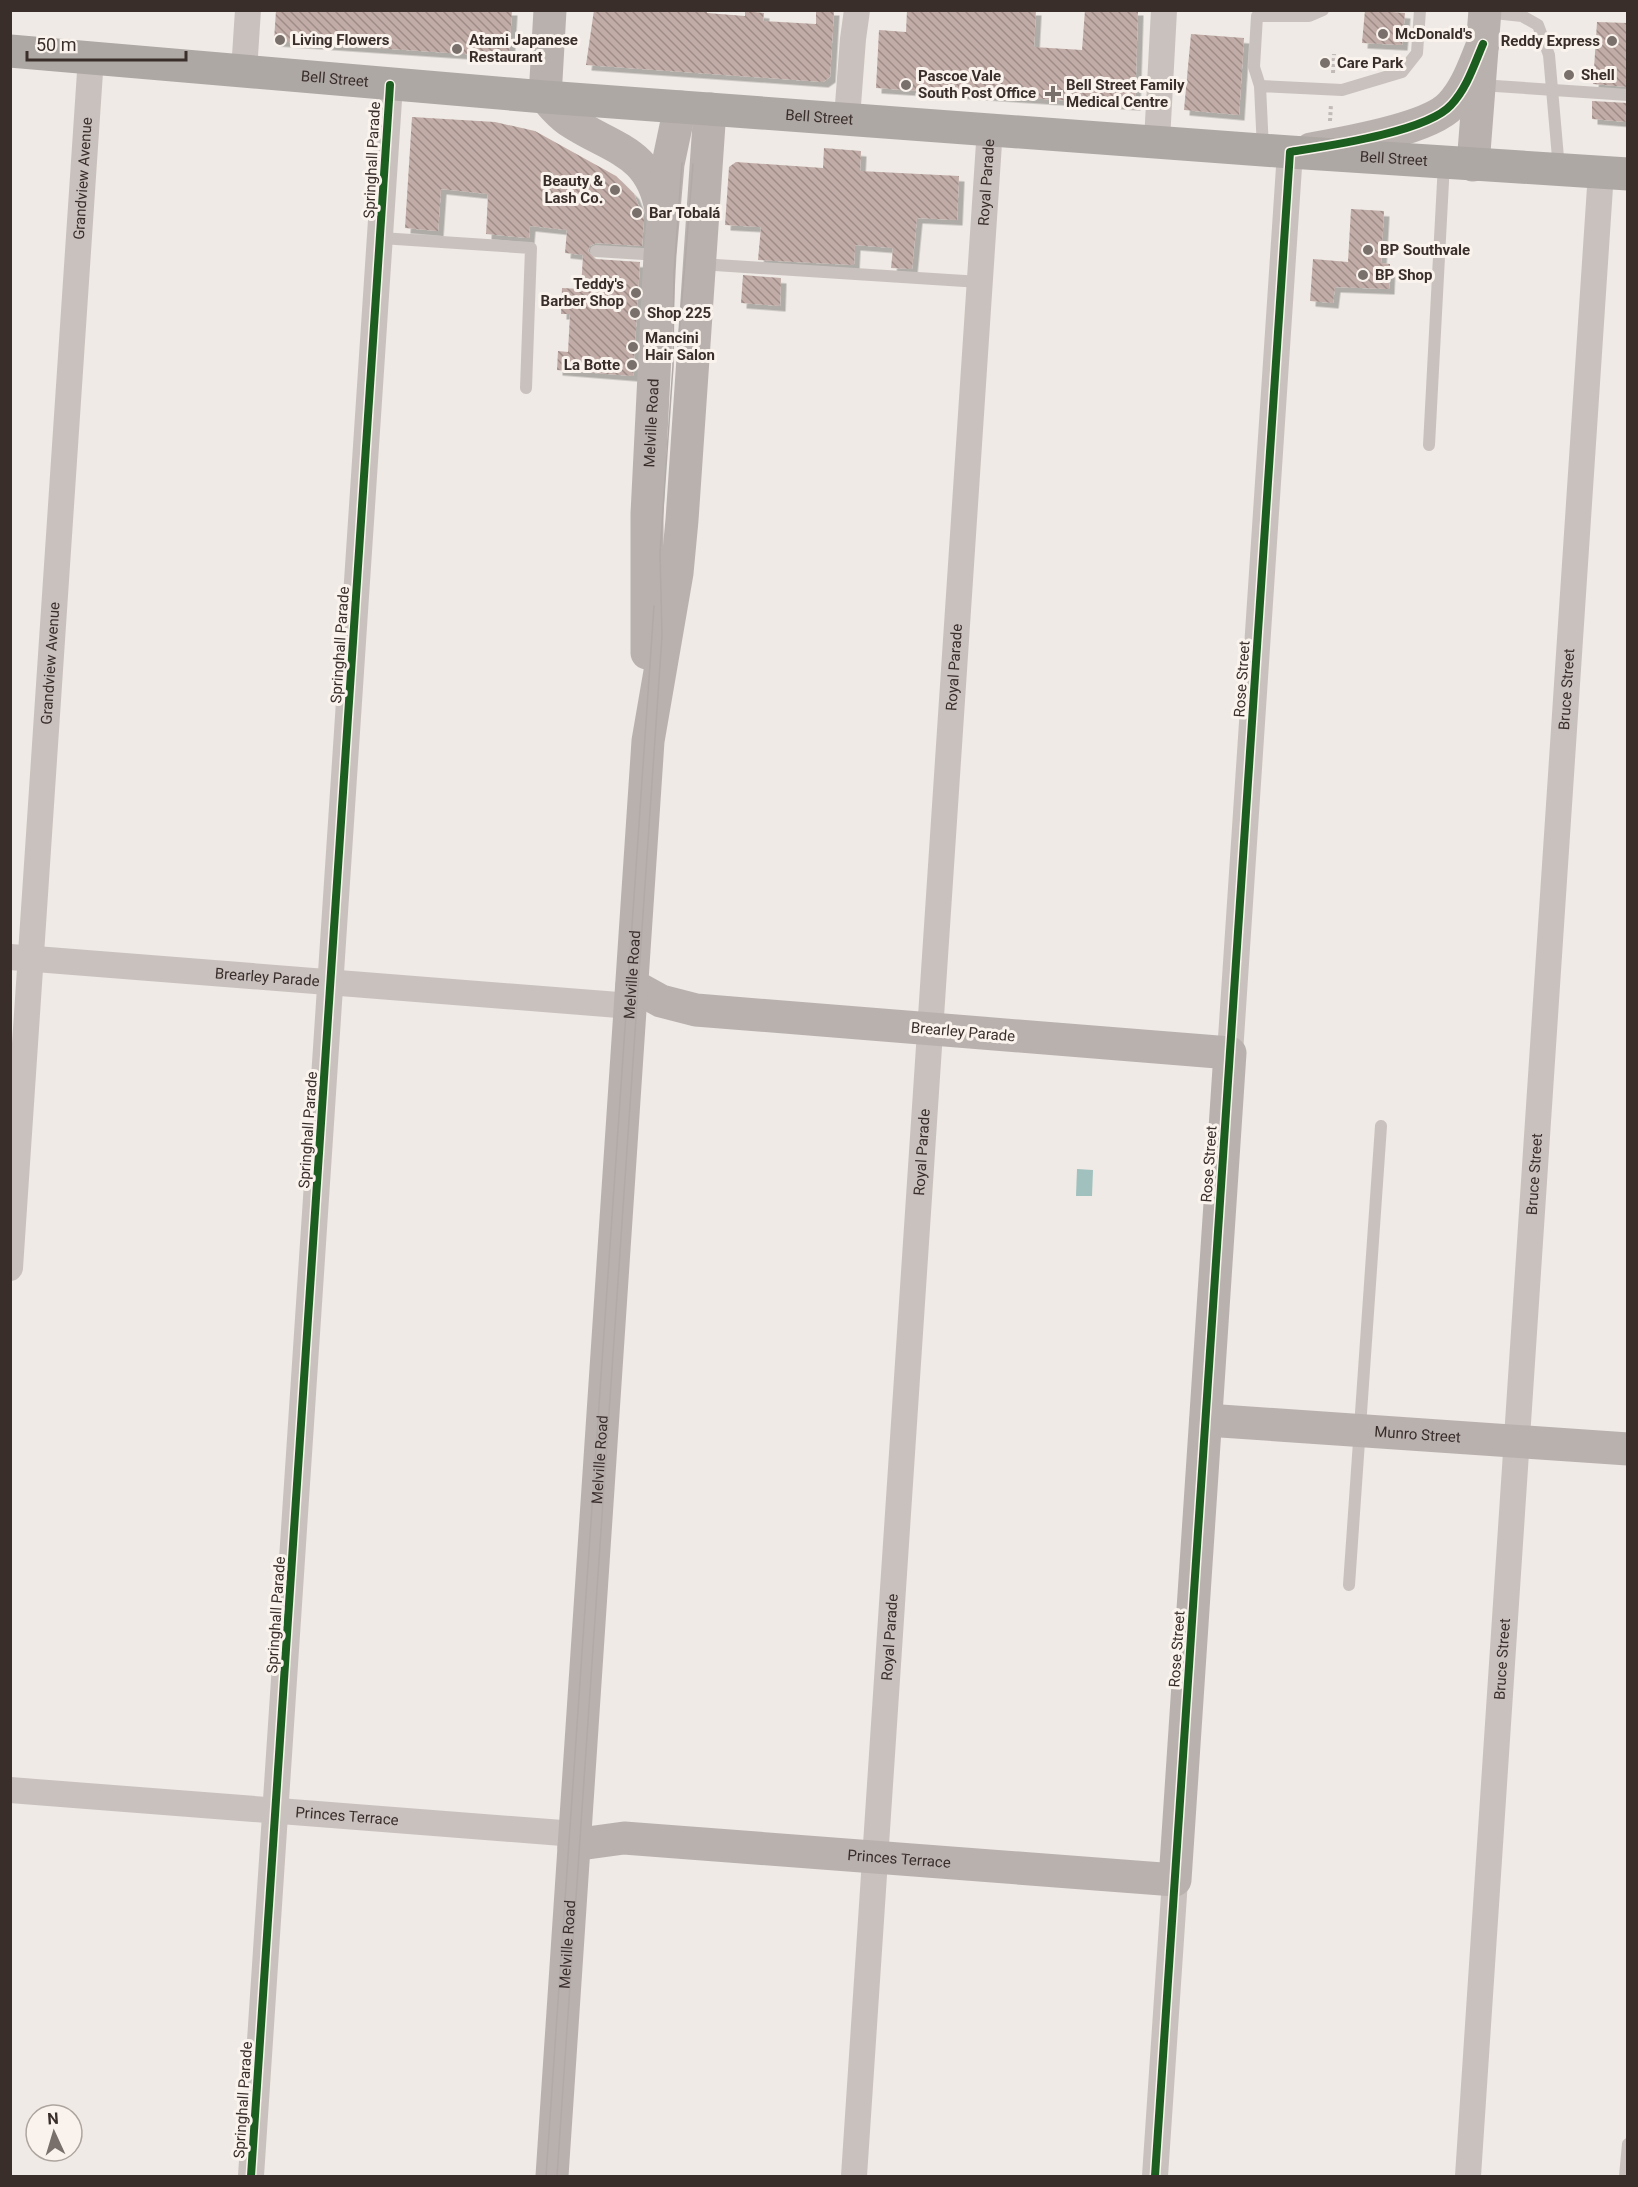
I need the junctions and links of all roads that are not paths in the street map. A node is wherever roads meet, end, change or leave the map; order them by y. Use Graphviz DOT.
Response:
graph roads {
  1 [pos="248,10"];
  2 [pos="550,10"];
  3 [pos="857,10"];
  4 [pos="1164,10"];
  5 [pos="1323,10"];
  6 [pos="1420,10"];
  7 [pos="1485,11"];
  8 [pos="1483,44"];
  9 [pos="10,51"];
  10 [pos="91,57"];
  11 [pos="244,70"];
  12 [pos="390,85"];
  13 [pos="1479,85"];
  14 [pos="1260,86"];
  15 [pos="1551,90"];
  16 [pos="1628,94"];
  17 [pos="545,97"];
  18 [pos="695,108"];
  19 [pos="847,118"];
  20 [pos="990,128"];
  21 [pos="1157,141"];
  22 [pos="1276,151"];
  23 [pos="1459,164"];
  24 [pos="1559,170"];
  25 [pos="1614,173"];
  26 [pos="663,216"];
  27 [pos="381,238"];
  28 [pos="596,251"];
  29 [pos="660,255"];
  30 [pos="698,264"];
  31 [pos="980,282"];
  32 [pos="526,388"];
  33 [pos="1429,445"];
  34 [pos="648,741"];
  35 [pos="21,957"];
  36 [pos="331,982"];
  37 [pos="631,1006"];
  38 [pos="931,1030"];
  39 [pos="1230,1053"];
  40 [pos="1381,1126"];
  41 [pos="10,1268"];
  42 [pos="1206,1420"];
  43 [pos="1360,1431"];
  44 [pos="1517,1442"];
  45 [pos="1628,1449"];
  46 [pos="1348,1585"];
  47 [pos="10,1790"];
  48 [pos="276,1810"];
  49 [pos="575,1834"];
  50 [pos="875,1857"];
  51 [pos="1175,1880"];
  52 [pos="1628,2144"];
  53 [pos="251,2176"];
  54 [pos="552,2176"];
  55 [pos="854,2176"];
  56 [pos="1155,2176"];
  57 [pos="1468,2176"];
  58 [pos="1625,2176"];
  1 -- 11 [label="street"];
  2 -- 17 [label="street"];
  3 -- 19 [label="street"];
  4 -- 21 [label="street"];
  5 -- 14 [label="lane"];
  6 -- 14 [label="lane"];
  7 -- 8 [label="street"];
  7 -- 15 [label="lane"];
  8 -- 13 [label="street"];
  8 -- 22 [label="street"];
  9 -- 10 [label="highway, Bell Street"];
  10 -- 11 [label="highway, Bell Street"];
  10 -- 35 [label="street, Grandview Avenue"];
  11 -- 12 [label="highway, Bell Street"];
  12 -- 17 [label="highway, Bell Street"];
  12 -- 27 [label="street, Springhall Parade"];
  13 -- 15 [label="lane"];
  13 -- 23 [label="street"];
  14 -- 22 [label="lane"];
  15 -- 16 [label="lane"];
  15 -- 24 [label="lane"];
  17 -- 18 [label="highway, Bell Street"];
  17 -- 26 [label="street"];
  18 -- 19 [label="highway, Bell Street"];
  18 -- 26 [label="street, Melville Road"];
  18 -- 30 [label="street, Melville Road"];
  19 -- 20 [label="highway, Bell Street"];
  20 -- 21 [label="highway, Bell Street"];
  20 -- 31 [label="street, Royal Parade"];
  21 -- 22 [label="highway, Bell Street"];
  22 -- 23 [label="highway, Bell Street"];
  22 -- 39 [label="street, Rose Street"];
  23 -- 24 [label="highway, Bell Street"];
  23 -- 33 [label="lane"];
  24 -- 25 [label="highway, Bell Street"];
  25 -- 44 [label="street, Bruce Street"];
  26 -- 29 [label="street, Melville Road"];
  27 -- 32 [label="lane"];
  27 -- 36 [label="street, Springhall Parade"];
  28 -- 29 [label="lane"];
  29 -- 34 [label="street, Melville Road"];
  30 -- 31 [label="lane"];
  30 -- 34 [label="street, Melville Road"];
  31 -- 38 [label="street, Royal Parade"];
  34 -- 37 [label="street, Melville Road"];
  35 -- 36 [label="street, Brearley Parade"];
  35 -- 41 [label="street, Grandview Avenue"];
  36 -- 37 [label="street, Brearley Parade"];
  36 -- 48 [label="street, Springhall Parade"];
  37 -- 38 [label="street, Brearley Parade"];
  37 -- 49 [label="street, Melville Road"];
  38 -- 39 [label="street, Brearley Parade"];
  38 -- 50 [label="street, Royal Parade"];
  39 -- 42 [label="street, Rose Street"];
  40 -- 43 [label="lane"];
  42 -- 43 [label="street, Munro Street"];
  42 -- 51 [label="street, Rose Street"];
  43 -- 44 [label="street, Munro Street"];
  43 -- 46 [label="lane"];
  44 -- 45 [label="street, Munro Street"];
  44 -- 57 [label="street, Bruce Street"];
  47 -- 48 [label="street, Princes Terrace"];
  48 -- 49 [label="street, Princes Terrace"];
  48 -- 53 [label="street, Springhall Parade"];
  49 -- 50 [label="street, Princes Terrace"];
  49 -- 54 [label="street, Melville Road"];
  50 -- 51 [label="street, Princes Terrace"];
  50 -- 55 [label="street, Royal Parade"];
  51 -- 56 [label="street, Rose Street"];
  52 -- 58 [label="lane"];
}
